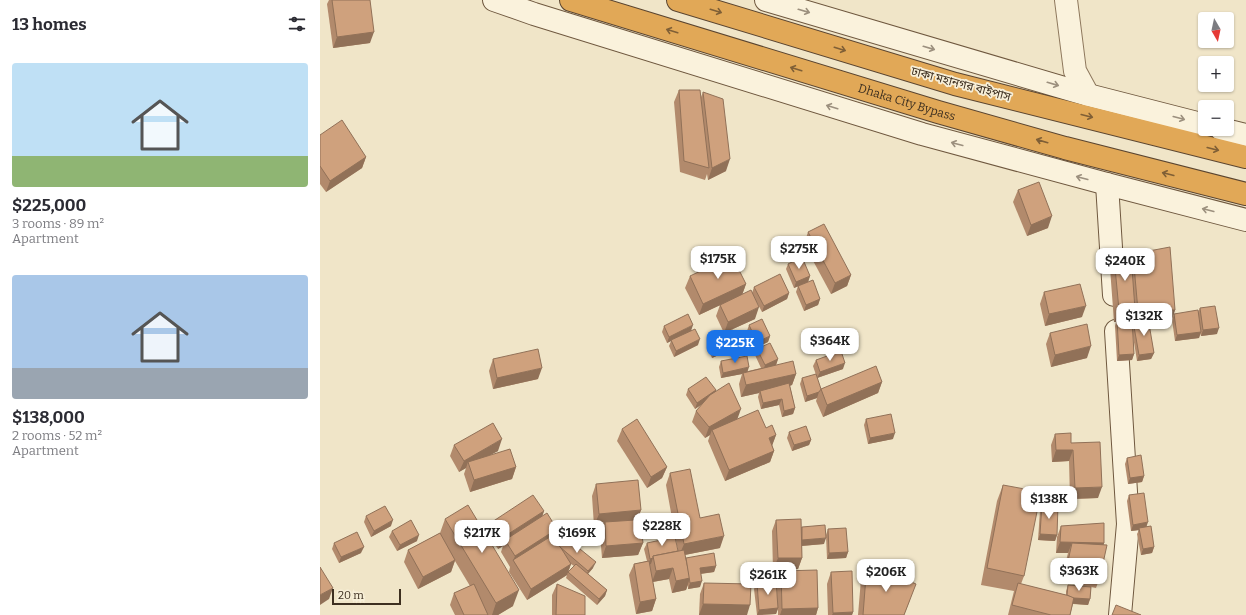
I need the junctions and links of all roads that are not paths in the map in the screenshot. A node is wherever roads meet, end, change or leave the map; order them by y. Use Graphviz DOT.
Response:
graph roads {
  1 [pos="494,0"];
  2 [pos="572,0"];
  3 [pos="678,0"];
  4 [pos="766,0"];
  5 [pos="1066,0"];
  6 [pos="1088,95"];
  7 [pos="1198,123"];
  8 [pos="1234,133"];
  9 [pos="1246,136"];
  10 [pos="1246,158"];
  11 [pos="1107,184"];
  12 [pos="1246,194"];
  13 [pos="1246,220"];
  14 [pos="1120,615"];
  11 -- 1 [label="main road, one-way"];
  12 -- 2 [label="highway, Dhaka City Bypass, one-way"];
  3 -- 10 [label="highway, ঢাকা মহানগর বাইপাস, one-way"];
  4 -- 6 [label="main road, one-way"];
  5 -- 6 [label="main road"];
  6 -- 7 [label="main road, one-way"];
  8 -- 9 [label="main road"];
  13 -- 11 [label="main road, one-way"];
  11 -- 14 [label="main road"];
}
